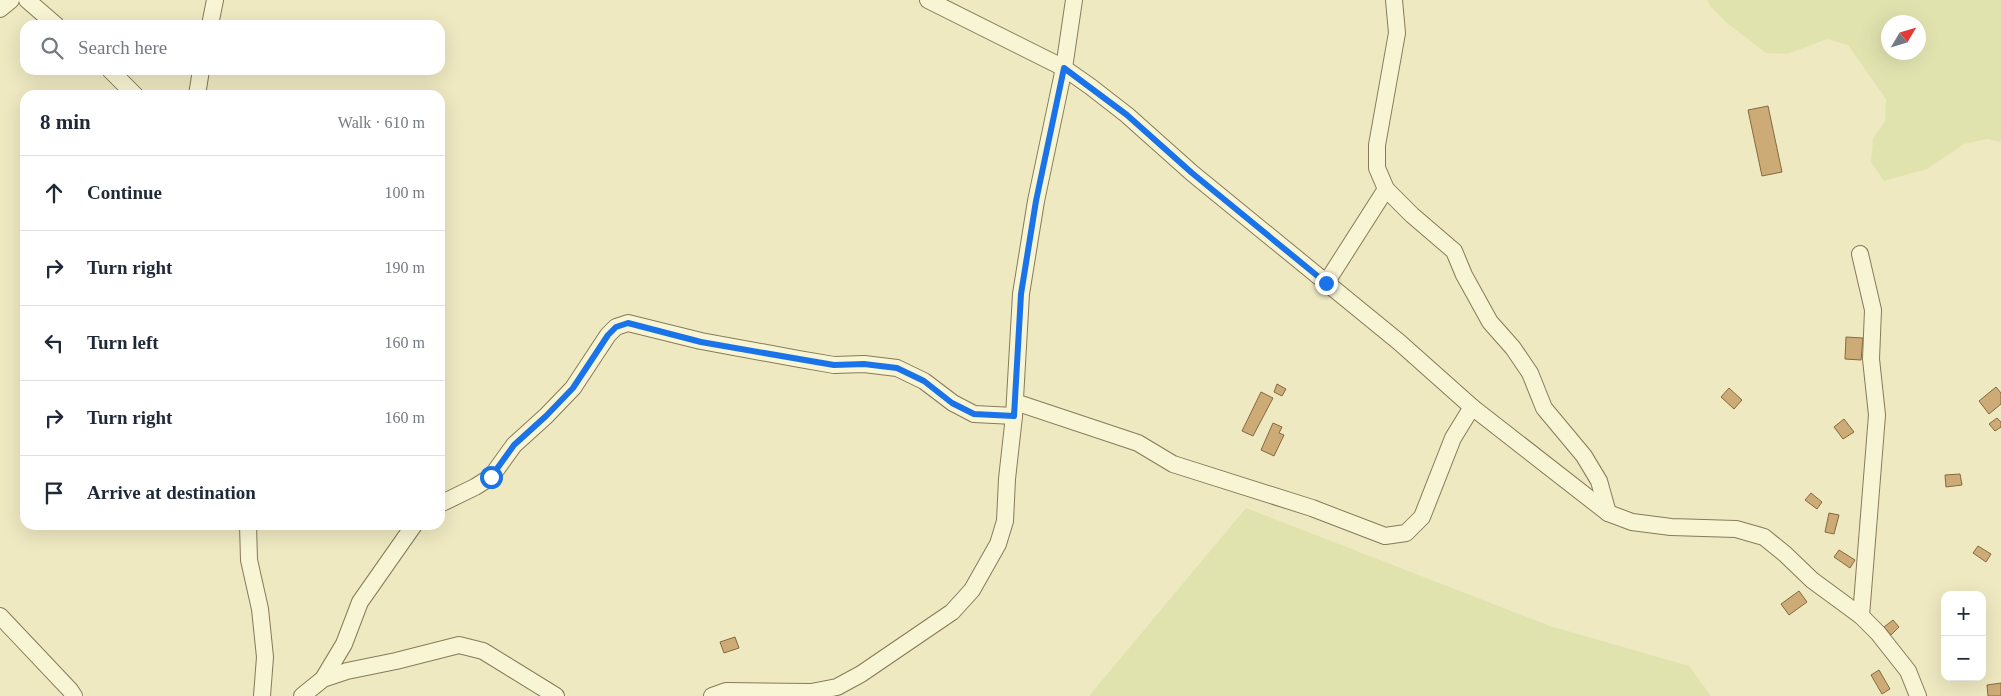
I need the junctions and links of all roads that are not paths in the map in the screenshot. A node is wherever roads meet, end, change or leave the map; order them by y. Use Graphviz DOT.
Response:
graph roads {
  1 [pos="11,0"];
  2 [pos="27,0"];
  3 [pos="215,0"];
  4 [pos="928,0"];
  5 [pos="1074,0"];
  6 [pos="1393,4"];
  7 [pos="0,9"];
  8 [pos="50,20"];
  9 [pos="211,20"];
  10 [pos="1064,68"];
  11 [pos="115,75"];
  12 [pos="200,75"];
  13 [pos="201,75"];
  14 [pos="130,90"];
  15 [pos="189,90"];
  16 [pos="198,90"];
  17 [pos="1386,189"];
  18 [pos="1860,254"];
  19 [pos="1326,283"];
  20 [pos="1472,407"];
  21 [pos="1015,409"];
  22 [pos="445,502"];
  23 [pos="1608,512"];
  24 [pos="248,530"];
  25 [pos="410,530"];
  26 [pos="0,616"];
  27 [pos="1861,616"];
  28 [pos="323,679"];
  29 [pos="810,694"];
  30 [pos="74,696"];
  31 [pos="262,696"];
  32 [pos="302,696"];
  33 [pos="556,696"];
  34 [pos="712,696"];
  35 [pos="1918,696"];
  1 -- 7 [label="street"];
  2 -- 8 [label="street"];
  3 -- 9 [label="street"];
  4 -- 10 [label="street"];
  5 -- 10 [label="street"];
  6 -- 17 [label="street"];
  10 -- 19 [label="street"];
  10 -- 21 [label="street"];
  11 -- 14 [label="street"];
  12 -- 15 [label="street"];
  13 -- 16 [label="street"];
  17 -- 19 [label="street"];
  17 -- 23 [label="street"];
  18 -- 27 [label="street"];
  19 -- 20 [label="street"];
  20 -- 21 [label="street"];
  20 -- 23 [label="street"];
  21 -- 22 [label="street"];
  21 -- 29 [label="street"];
  23 -- 27 [label="street"];
  24 -- 31 [label="street"];
  25 -- 28 [label="street"];
  26 -- 30 [label="street"];
  27 -- 35 [label="street"];
  28 -- 32 [label="street"];
  28 -- 33 [label="street"];
  29 -- 34 [label="street"];
}
